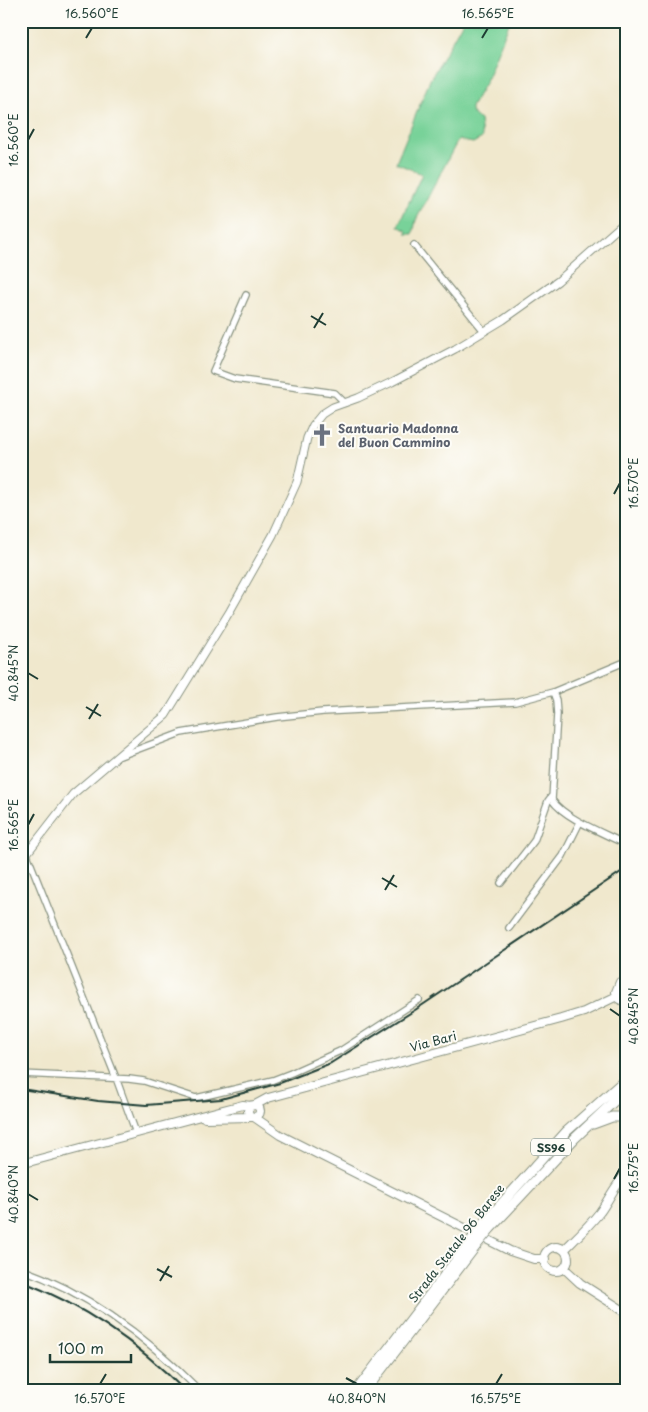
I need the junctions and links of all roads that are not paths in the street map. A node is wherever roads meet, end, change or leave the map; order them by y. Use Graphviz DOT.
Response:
graph roads {
  1 [pos="627,220"];
  2 [pos="414,245"];
  3 [pos="246,295"];
  4 [pos="484,332"];
  5 [pos="346,403"];
  6 [pos="627,661"];
  7 [pos="553,692"];
  8 [pos="120,756"];
  9 [pos="551,797"];
  10 [pos="580,822"];
  11 [pos="627,845"];
  12 [pos="24,853"];
  13 [pos="501,883"];
  14 [pos="508,928"];
  15 [pos="627,979"];
  16 [pos="617,996"];
  17 [pos="419,1000"];
  18 [pos="627,1003"];
  19 [pos="21,1074"];
  20 [pos="116,1078"];
  21 [pos="627,1078"];
  22 [pos="627,1089"];
  23 [pos="256,1112"];
  24 [pos="198,1117"];
  25 [pos="627,1117"];
  26 [pos="136,1133"];
  27 [pos="575,1138"];
  28 [pos="21,1164"];
  29 [pos="627,1173"];
  30 [pos="486,1227"];
  31 [pos="476,1240"];
  32 [pos="564,1250"];
  33 [pos="545,1259"];
  34 [pos="564,1268"];
  35 [pos="21,1270"];
  36 [pos="626,1310"];
  37 [pos="200,1391"];
  38 [pos="356,1391"];
  39 [pos="366,1391"];
  1 -- 4 [label="street"];
  2 -- 4 [label="street"];
  3 -- 5 [label="street"];
  4 -- 5 [label="street"];
  5 -- 8 [label="street"];
  6 -- 7 [label="street"];
  7 -- 8 [label="street"];
  7 -- 9 [label="street"];
  8 -- 12 [label="street"];
  9 -- 10 [label="street"];
  9 -- 13 [label="street"];
  10 -- 11 [label="street"];
  10 -- 14 [label="street"];
  12 -- 20 [label="street"];
  15 -- 16 [label="main road"];
  16 -- 18 [label="main road"];
  16 -- 23 [label="main road, Via Bari"];
  17 -- 20 [label="street"];
  19 -- 20 [label="street"];
  20 -- 26 [label="street"];
  21 -- 30 [label="highway, Strada Statale 96 Barese / SS96"];
  22 -- 27 [label="highway, Strada Statale 96 Barese / SS96"];
  23 -- 24 [label="main road"];
  23 -- 24 [label="main road"];
  23 -- 33 [label="main road"];
  24 -- 26 [label="main road"];
  25 -- 27 [label="highway"];
  26 -- 28 [label="main road"];
  27 -- 30 [label="highway, Strada Statale 96 Barese / SS96"];
  29 -- 32 [label="main road"];
  30 -- 31 [label="highway, Strada Statale 96 Barese / SS96, bridge"];
  31 -- 38 [label="highway, Strada Statale 96 Barese / SS96"];
  31 -- 39 [label="highway, Strada Statale 96 Barese / SS96"];
  32 -- 33 [label="main road"];
  32 -- 34 [label="main road"];
  33 -- 34 [label="main road"];
  34 -- 36 [label="main road"];
  35 -- 37 [label="street"];
}
